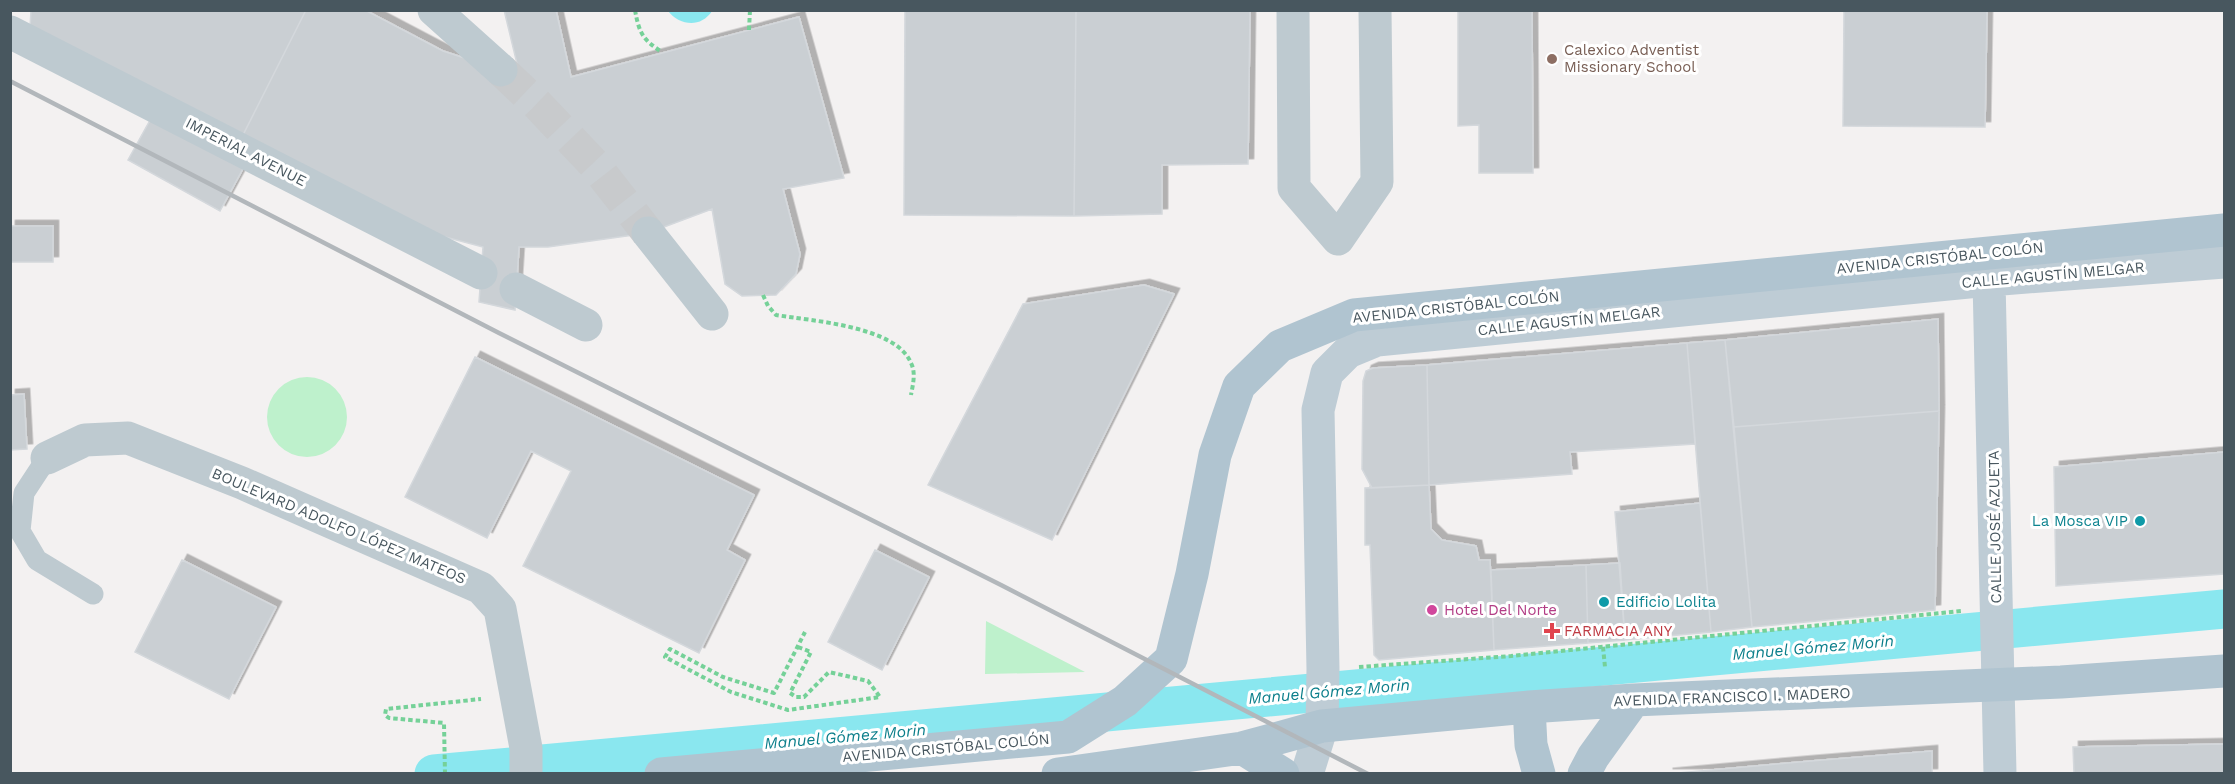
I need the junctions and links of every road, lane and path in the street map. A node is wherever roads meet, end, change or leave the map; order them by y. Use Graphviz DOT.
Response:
graph roads {
  1 [pos="434,10"];
  2 [pos="635,10"];
  3 [pos="750,10"];
  4 [pos="1293,10"];
  5 [pos="1375,10"];
  6 [pos="749,30"];
  7 [pos="10,32"];
  8 [pos="662,52"];
  9 [pos="501,70"];
  10 [pos="2224,230"];
  11 [pos="648,233"];
  12 [pos="2224,262"];
  13 [pos="481,273"];
  14 [pos="1989,280"];
  15 [pos="516,289"];
  16 [pos="764,295"];
  17 [pos="712,314"];
  18 [pos="586,325"];
  19 [pos="911,395"];
  20 [pos="47,458"];
  21 [pos="93,594"];
  22 [pos="1997,608"];
  23 [pos="805,632"];
  24 [pos="798,647"];
  25 [pos="1323,669"];
  26 [pos="2224,671"];
  27 [pos="1998,685"];
  28 [pos="517,699"];
  29 [pos="1634,700"];
  30 [pos="1529,707"];
  31 [pos="1322,726"];
  32 [pos="1242,748"];
  33 [pos="526,761"];
  34 [pos="445,774"];
  35 [pos="661,774"];
  36 [pos="1058,774"];
  37 [pos="1283,774"];
  38 [pos="1307,774"];
  39 [pos="1539,774"];
  40 [pos="1584,774"];
  41 [pos="2000,774"];
  1 -- 9 [label="street"];
  2 -- 8 [label="path"];
  3 -- 6 [label="path"];
  4 -- 5 [label="street"];
  7 -- 13 [label="street, IMPERIAL AVENUE"];
  10 -- 35 [label="main road, AVENIDA CRISTÓBAL COLÓN"];
  11 -- 17 [label="street"];
  12 -- 14 [label="main road, CALLE AGUSTÍN MELGAR"];
  14 -- 22 [label="main road, CALLE JOSÉ AZUETA"];
  14 -- 25 [label="main road, CALLE AGUSTÍN MELGAR"];
  15 -- 18 [label="street"];
  16 -- 19 [label="path"];
  20 -- 21 [label="lane"];
  20 -- 28 [label="street, BOULEVARD ADOLFO LÓPEZ MATEOS"];
  22 -- 25 [label="path"];
  22 -- 27 [label="main road, CALLE JOSÉ AZUETA"];
  23 -- 24 [label="path"];
  24 -- 24 [label="path"];
  25 -- 31 [label="main road, CALLE AGUSTÍN MELGAR"];
  26 -- 27 [label="main road, AVENIDA FRANCISCO I. MADERO"];
  27 -- 29 [label="main road, AVENIDA FRANCISCO I. MADERO"];
  27 -- 41 [label="main road, CALLE JOSÉ AZUETA"];
  28 -- 33 [label="street, BOULEVARD ADOLFO LÓPEZ MATEOS"];
  28 -- 34 [label="path"];
  29 -- 30 [label="main road, AVENIDA FRANCISCO I. MADERO"];
  29 -- 40 [label="main road"];
  30 -- 31 [label="main road, AVENIDA FRANCISCO I. MADERO"];
  30 -- 39 [label="main road"];
  31 -- 32 [label="main road, AVENIDA FRANCISCO I. MADERO"];
  31 -- 38 [label="main road, CALLE AGUSTÍN MELGAR"];
  32 -- 36 [label="main road"];
  32 -- 37 [label="main road"];
}
